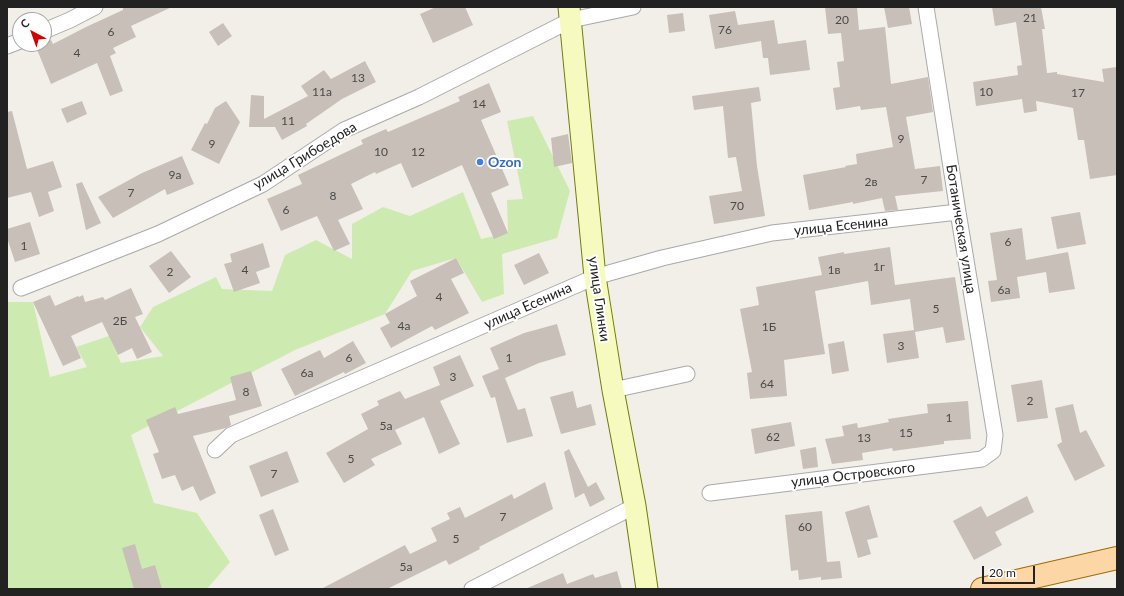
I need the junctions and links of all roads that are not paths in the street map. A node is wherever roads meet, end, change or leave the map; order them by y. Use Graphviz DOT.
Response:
graph roads {
  1 [pos="95,7"];
  2 [pos="633,7"];
  3 [pos="926,7"];
  4 [pos="570,13"];
  5 [pos="52,28"];
  6 [pos="958,212"];
  7 [pos="595,277"];
  8 [pos="21,288"];
  9 [pos="687,374"];
  10 [pos="613,390"];
  11 [pos="215,450"];
  12 [pos="993,451"];
  13 [pos="710,493"];
  14 [pos="635,506"];
  15 [pos="1117,558"];
  16 [pos="472,589"];
  17 [pos="647,589"];
  18 [pos="982,589"];
  1 -- 5 [label="street"];
  2 -- 4 [label="street, улица Грибоедова"];
  3 -- 6 [label="street, Ботаническая улица"];
  4 -- 7 [label="main road, улица Глинки"];
  4 -- 8 [label="street, улица Грибоедова"];
  6 -- 7 [label="street, улица Есенина"];
  6 -- 12 [label="street, Ботаническая улица"];
  7 -- 10 [label="main road, улица Глинки"];
  7 -- 11 [label="street, улица Есенина"];
  9 -- 10 [label="street"];
  10 -- 14 [label="main road, улица Глинки"];
  12 -- 13 [label="street, улица Островского"];
  14 -- 16 [label="street"];
  14 -- 17 [label="main road, улица Глинки"];
  15 -- 18 [label="main road"];
}
